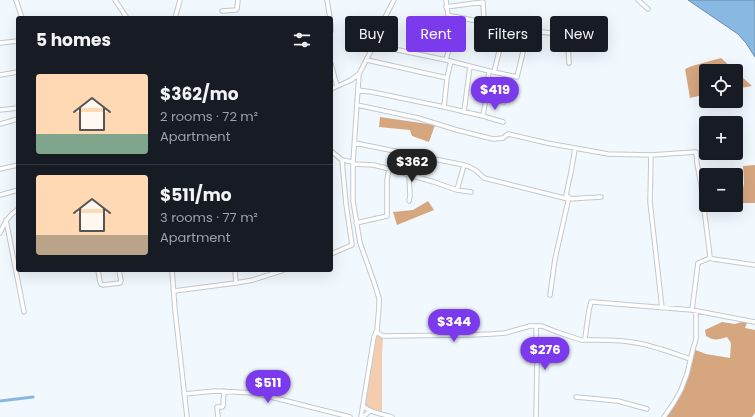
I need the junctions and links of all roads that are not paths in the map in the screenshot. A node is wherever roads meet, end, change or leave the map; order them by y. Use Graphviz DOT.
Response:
graph roads {
  1 [pos="16,0"];
  2 [pos="115,0"];
  3 [pos="180,0"];
  4 [pos="238,0"];
  5 [pos="327,0"];
  6 [pos="394,0"];
  7 [pos="446,0"];
  8 [pos="638,0"];
  9 [pos="446,7"];
  10 [pos="648,9"];
  11 [pos="222,11"];
  12 [pos="448,15"];
  13 [pos="21,16"];
  14 [pos="126,16"];
  15 [pos="176,16"];
  16 [pos="330,16"];
  17 [pos="386,16"];
  18 [pos="484,16"];
  19 [pos="474,20"];
  20 [pos="542,32"];
  21 [pos="16,41"];
  22 [pos="0,44"];
  23 [pos="398,50"];
  24 [pos="371,52"];
  25 [pos="499,52"];
  26 [pos="523,52"];
  27 [pos="367,60"];
  28 [pos="448,60"];
  29 [pos="569,63"];
  30 [pos="470,66"];
  31 [pos="333,71"];
  32 [pos="489,71"];
  33 [pos="16,72"];
  34 [pos="494,72"];
  35 [pos="359,74"];
  36 [pos="0,75"];
  37 [pos="508,75"];
  38 [pos="447,78"];
  39 [pos="350,80"];
  40 [pos="337,86"];
  41 [pos="333,88"];
  42 [pos="359,88"];
  43 [pos="486,98"];
  44 [pos="358,104"];
  45 [pos="444,107"];
  46 [pos="16,108"];
  47 [pos="0,110"];
  48 [pos="464,112"];
  49 [pos="483,116"];
  50 [pos="16,120"];
  51 [pos="503,122"];
  52 [pos="0,124"];
  53 [pos="355,143"];
  54 [pos="575,149"];
  55 [pos="333,153"];
  56 [pos="651,155"];
  57 [pos="342,160"];
  58 [pos="353,163"];
  59 [pos="16,165"];
  60 [pos="464,165"];
  61 [pos="0,169"];
  62 [pos="389,169"];
  63 [pos="409,174"];
  64 [pos="457,190"];
  65 [pos="16,191"];
  66 [pos="471,192"];
  67 [pos="0,195"];
  68 [pos="601,197"];
  69 [pos="568,199"];
  70 [pos="409,201"];
  71 [pos="16,210"];
  72 [pos="6,220"];
  73 [pos="356,223"];
  74 [pos="0,233"];
  75 [pos="360,243"];
  76 [pos="352,245"];
  77 [pos="333,253"];
  78 [pos="710,258"];
  79 [pos="755,265"];
  80 [pos="16,271"];
  81 [pos="16,272"];
  82 [pos="98,272"];
  83 [pos="119,272"];
  84 [pos="172,272"];
  85 [pos="235,272"];
  86 [pos="278,272"];
  87 [pos="236,283"];
  88 [pos="174,291"];
  89 [pos="550,295"];
  90 [pos="662,308"];
  91 [pos="694,310"];
  92 [pos="24,312"];
  93 [pos="755,322"];
  94 [pos="536,326"];
  95 [pos="377,330"];
  96 [pos="381,335"];
  97 [pos="374,337"];
  98 [pos="584,340"];
  99 [pos="690,359"];
  100 [pos="224,391"];
  101 [pos="184,394"];
  102 [pos="576,397"];
  103 [pos="363,406"];
  104 [pos="648,409"];
  105 [pos="370,411"];
  106 [pos="187,417"];
  107 [pos="218,417"];
  108 [pos="350,417"];
  109 [pos="362,417"];
  110 [pos="392,417"];
  111 [pos="536,417"];
  112 [pos="664,417"];
  1 -- 13 [label="street"];
  2 -- 14 [label="street"];
  3 -- 15 [label="street"];
  4 -- 11 [label="street"];
  5 -- 16 [label="street"];
  6 -- 17 [label="street"];
  7 -- 9 [label="street"];
  8 -- 10 [label="street"];
  9 -- 12 [label="street"];
  9 -- 18 [label="street"];
  12 -- 19 [label="street"];
  12 -- 28 [label="street"];
  20 -- 29 [label="street"];
  21 -- 22 [label="street"];
  23 -- 28 [label="street"];
  24 -- 27 [label="street"];
  25 -- 34 [label="street"];
  26 -- 37 [label="street"];
  27 -- 35 [label="street"];
  27 -- 38 [label="street"];
  28 -- 30 [label="street"];
  28 -- 38 [label="street"];
  30 -- 32 [label="street"];
  30 -- 48 [label="street"];
  31 -- 40 [label="street"];
  32 -- 34 [label="street"];
  32 -- 43 [label="street"];
  33 -- 36 [label="street"];
  34 -- 37 [label="street"];
  35 -- 39 [label="street"];
  35 -- 42 [label="street"];
  37 -- 43 [label="street"];
  38 -- 45 [label="street"];
  39 -- 40 [label="street"];
  39 -- 42 [label="street"];
  40 -- 41 [label="street"];
  42 -- 44 [label="street"];
  42 -- 45 [label="street"];
  43 -- 49 [label="street"];
  44 -- 53 [label="street"];
  44 -- 54 [label="street"];
  45 -- 48 [label="street"];
  46 -- 47 [label="street"];
  48 -- 49 [label="street"];
  49 -- 51 [label="street"];
  50 -- 52 [label="street"];
  53 -- 58 [label="street"];
  53 -- 60 [label="street"];
  54 -- 56 [label="street"];
  54 -- 69 [label="street"];
  55 -- 57 [label="street"];
  56 -- 78 [label="street"];
  56 -- 90 [label="street"];
  57 -- 58 [label="street"];
  57 -- 76 [label="street"];
  58 -- 62 [label="street"];
  58 -- 73 [label="street"];
  59 -- 61 [label="street"];
  60 -- 64 [label="street"];
  60 -- 69 [label="street"];
  62 -- 63 [label="street"];
  62 -- 73 [label="street"];
  63 -- 64 [label="street"];
  63 -- 70 [label="street"];
  64 -- 66 [label="street"];
  65 -- 67 [label="street"];
  68 -- 69 [label="street"];
  69 -- 89 [label="street"];
  71 -- 72 [label="street"];
  72 -- 74 [label="street"];
  72 -- 80 [label="street"];
  73 -- 75 [label="street"];
  75 -- 76 [label="street"];
  75 -- 95 [label="street"];
  76 -- 77 [label="street"];
  78 -- 79 [label="street"];
  78 -- 91 [label="street"];
  81 -- 92 [label="street"];
  82 -- 83 [label="street"];
  84 -- 88 [label="street"];
  85 -- 87 [label="street"];
  86 -- 87 [label="street"];
  87 -- 88 [label="street"];
  88 -- 101 [label="street"];
  90 -- 91 [label="street"];
  90 -- 98 [label="street"];
  91 -- 93 [label="street"];
  91 -- 99 [label="street"];
  94 -- 96 [label="street"];
  94 -- 98 [label="street"];
  94 -- 111 [label="street"];
  95 -- 96 [label="street"];
  95 -- 97 [label="street"];
  96 -- 97 [label="street"];
  97 -- 103 [label="street"];
  98 -- 99 [label="street"];
  99 -- 112 [label="street"];
  100 -- 101 [label="street"];
  100 -- 107 [label="street"];
  100 -- 108 [label="street"];
  101 -- 106 [label="street"];
  102 -- 104 [label="street"];
  103 -- 105 [label="street"];
  103 -- 109 [label="street"];
  105 -- 109 [label="street"];
  105 -- 110 [label="street"];
}
